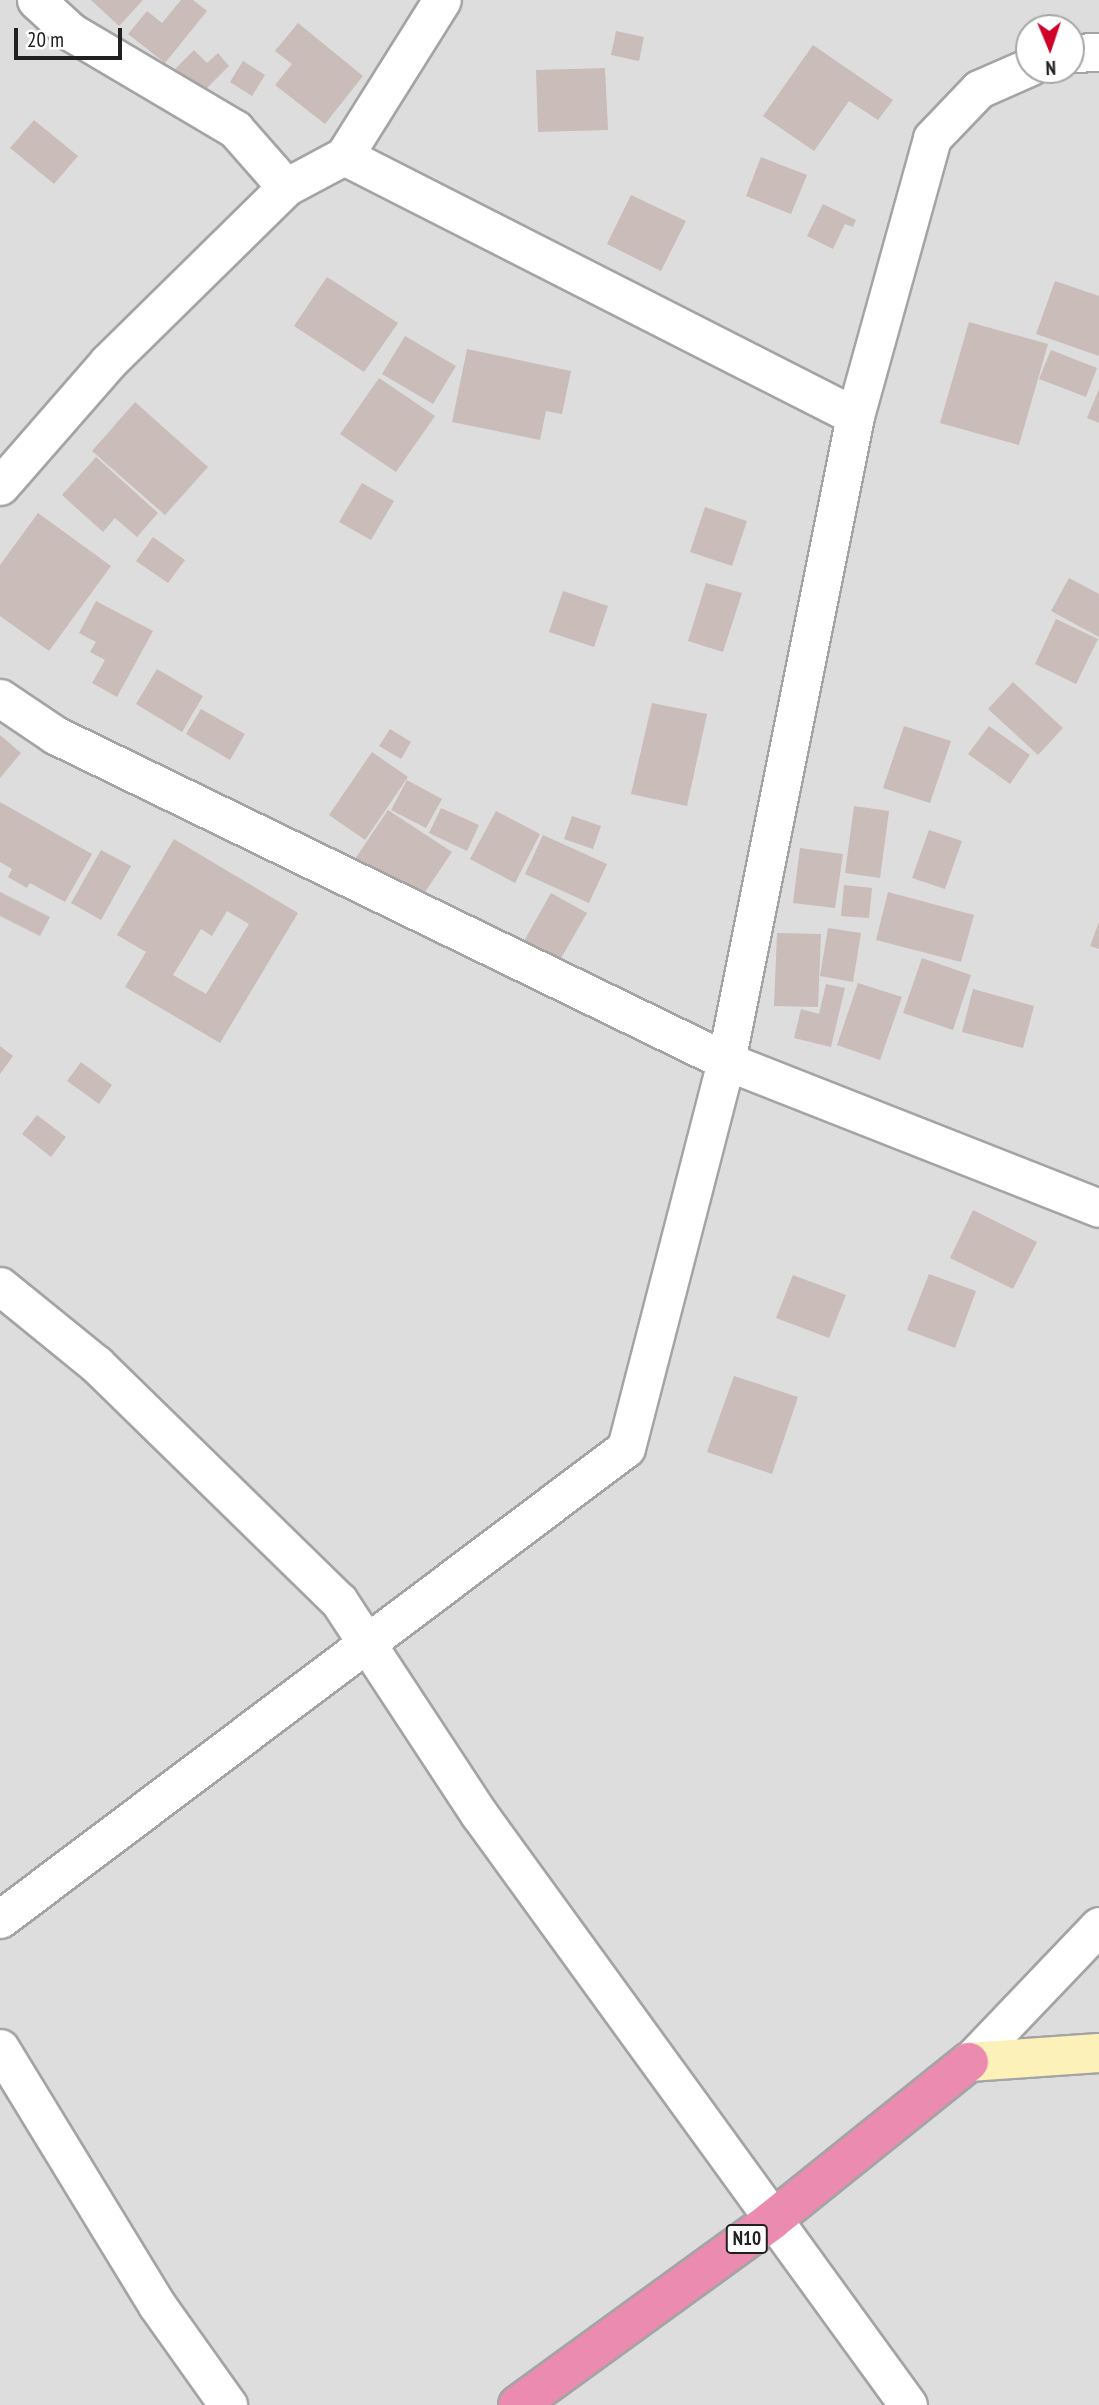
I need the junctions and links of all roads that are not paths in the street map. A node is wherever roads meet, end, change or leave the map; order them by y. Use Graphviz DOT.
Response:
graph roads {
  1 [pos="36,0"];
  2 [pos="442,0"];
  3 [pos="1015,72"];
  4 [pos="344,156"];
  5 [pos="286,187"];
  6 [pos="855,416"];
  7 [pos="0,485"];
  8 [pos="0,698"];
  9 [pos="726,1061"];
  10 [pos="1099,1208"];
  11 [pos="0,1286"];
  12 [pos="366,1642"];
  13 [pos="0,1919"];
  14 [pos="1099,1926"];
  15 [pos="0,2048"];
  16 [pos="1099,2053"];
  17 [pos="969,2063"];
  18 [pos="771,2221"];
  19 [pos="228,2405"];
  20 [pos="518,2405"];
  21 [pos="908,2405"];
  1 -- 5 [label="street"];
  2 -- 4 [label="street"];
  3 -- 6 [label="street"];
  4 -- 5 [label="street"];
  4 -- 6 [label="street"];
  5 -- 7 [label="street"];
  6 -- 9 [label="street"];
  8 -- 9 [label="street"];
  9 -- 10 [label="street"];
  9 -- 12 [label="street"];
  11 -- 12 [label="street"];
  12 -- 13 [label="street"];
  12 -- 18 [label="street"];
  14 -- 17 [label="street"];
  15 -- 19 [label="street"];
  16 -- 17 [label="street"];
  17 -- 18 [label="highway, N10"];
  18 -- 20 [label="highway, N10"];
  18 -- 21 [label="street"];
}
